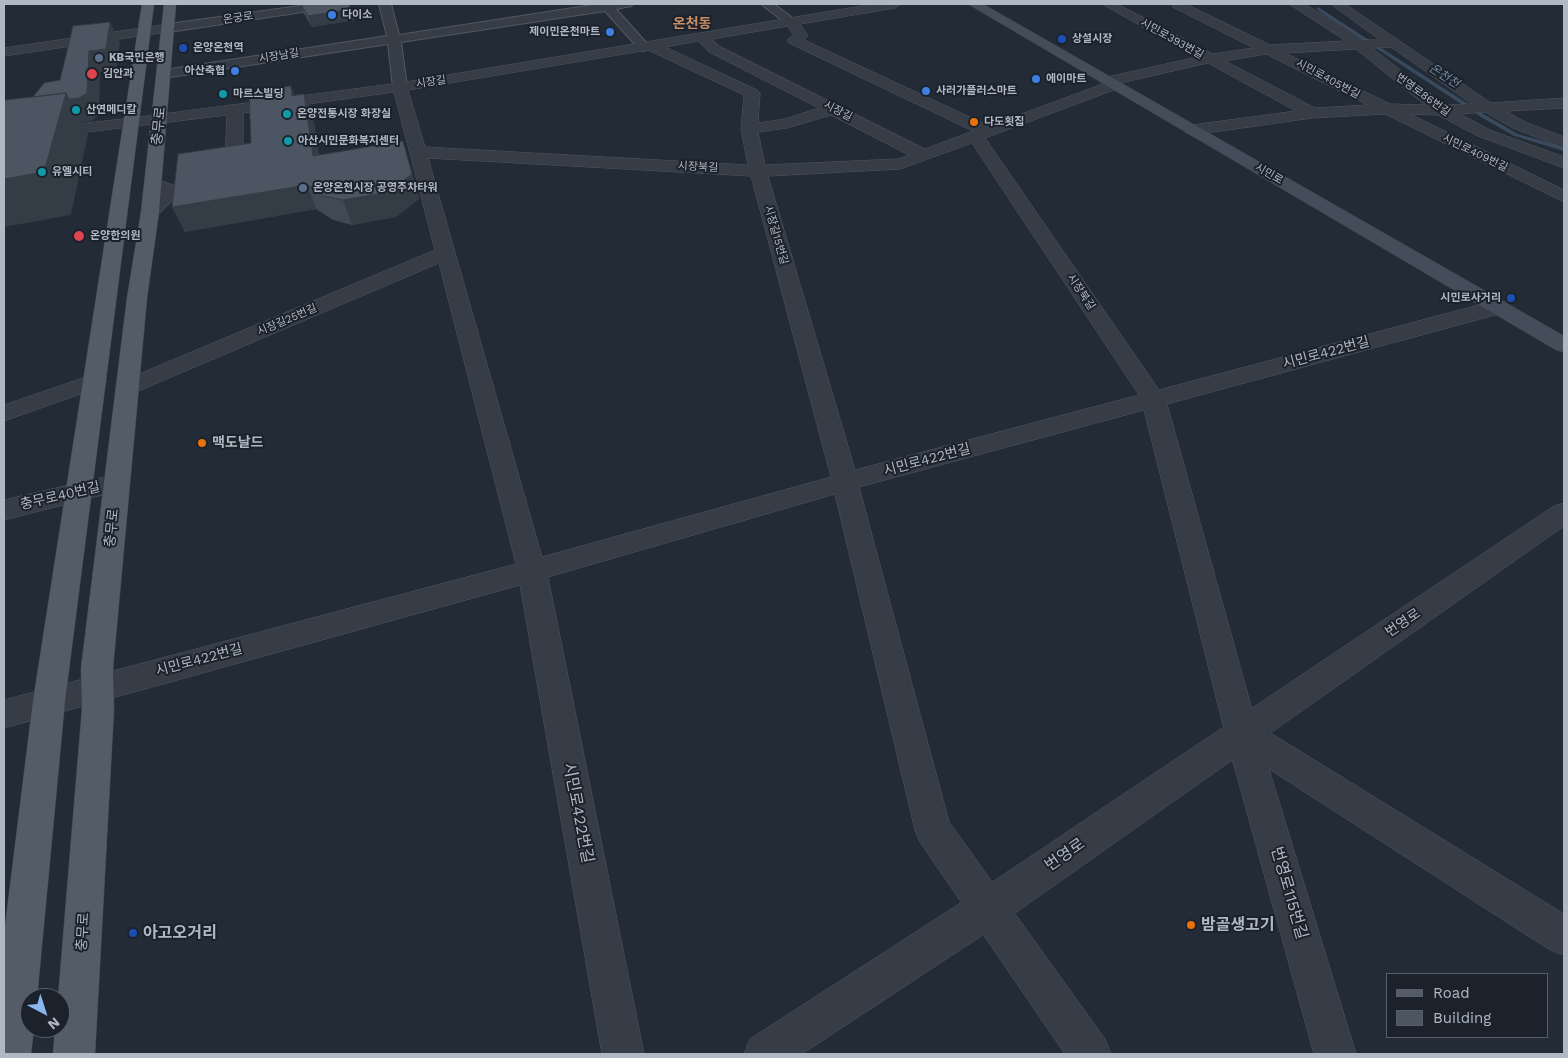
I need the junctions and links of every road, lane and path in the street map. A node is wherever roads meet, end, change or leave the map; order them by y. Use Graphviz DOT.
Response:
graph roads {
  1 [pos="148,4"];
  2 [pos="170,4"];
  3 [pos="336,4"];
  4 [pos="385,4"];
  5 [pos="627,4"];
  6 [pos="767,4"];
  7 [pos="895,4"];
  8 [pos="974,4"];
  9 [pos="1108,4"];
  10 [pos="1178,4"];
  11 [pos="1295,4"];
  12 [pos="1336,4"];
  13 [pos="606,5"];
  14 [pos="792,22"];
  15 [pos="169,28"];
  16 [pos="145,32"];
  17 [pos="702,37"];
  18 [pos="394,38"];
  19 [pos="1396,43"];
  20 [pos="1356,44"];
  21 [pos="648,46"];
  22 [pos="1272,49"];
  23 [pos="4,52"];
  24 [pos="1209,60"];
  25 [pos="164,74"];
  26 [pos="1111,83"];
  27 [pos="400,87"];
  28 [pos="1564,103"];
  29 [pos="1487,107"];
  30 [pos="235,109"];
  31 [pos="833,109"];
  32 [pos="1385,109"];
  33 [pos="1441,110"];
  34 [pos="1312,113"];
  35 [pos="160,120"];
  36 [pos="132,123"];
  37 [pos="749,129"];
  38 [pos="1192,130"];
  39 [pos="981,133"];
  40 [pos="4,137"];
  41 [pos="1564,143"];
  42 [pos="417,152"];
  43 [pos="923,155"];
  44 [pos="234,163"];
  45 [pos="1564,163"];
  46 [pos="758,171"];
  47 [pos="1564,197"];
  48 [pos="446,253"];
  49 [pos="1498,307"];
  50 [pos="1564,345"];
  51 [pos="94,381"];
  52 [pos="128,387"];
  53 [pos="1154,400"];
  54 [pos="4,413"];
  55 [pos="845,482"];
  56 [pos="117,483"];
  57 [pos="79,492"];
  58 [pos="4,510"];
  59 [pos="1564,513"];
  60 [pos="532,571"];
  61 [pos="98,687"];
  62 [pos="49,701"];
  63 [pos="4,714"];
  64 [pos="1242,732"];
  65 [pos="987,909"];
  66 [pos="1564,936"];
  67 [pos="10,1054"];
  68 [pos="74,1054"];
  69 [pos="623,1054"];
  70 [pos="765,1054"];
  71 [pos="1090,1054"];
  72 [pos="1335,1054"];
  1 -- 16 [label="main road, 충무로"];
  2 -- 15 [label="main road, 충무로"];
  3 -- 15 [label="street, 온궁로"];
  4 -- 18 [label="street"];
  5 -- 13 [label="street, 시장남길"];
  6 -- 14 [label="street"];
  7 -- 14 [label="street, 시장길"];
  8 -- 26 [label="main road, 시민로"];
  9 -- 24 [label="street, 시민로393번길"];
  10 -- 22 [label="street"];
  11 -- 20 [label="street, 번영로86번길"];
  12 -- 19 [label="street"];
  13 -- 18 [label="street, 시장남길"];
  13 -- 21 [label="street"];
  14 -- 17 [label="street, 시장길"];
  14 -- 39 [label="street"];
  15 -- 16 [label="street"];
  15 -- 25 [label="main road, 충무로"];
  16 -- 23 [label="street"];
  16 -- 36 [label="main road, 충무로"];
  17 -- 21 [label="street, 시장길"];
  17 -- 31 [label="street, 시장길"];
  18 -- 25 [label="street, 시장남길"];
  18 -- 27 [label="street"];
  19 -- 20 [label="street, 시민로405번길"];
  19 -- 29 [label="street"];
  20 -- 22 [label="street, 시민로405번길"];
  20 -- 33 [label="street, 번영로86번길"];
  21 -- 27 [label="street, 시장길"];
  21 -- 37 [label="street, 시장길15번길"];
  22 -- 24 [label="street, 시민로405번길"];
  22 -- 32 [label="street, 시민로405번길"];
  24 -- 26 [label="street, 시민로405번길"];
  24 -- 34 [label="street"];
  25 -- 35 [label="main road, 충무로"];
  26 -- 38 [label="main road, 시민로"];
  26 -- 39 [label="street, 시장북길"];
  27 -- 30 [label="street, 시장길"];
  27 -- 42 [label="street"];
  28 -- 29 [label="street, 시민로409번길"];
  29 -- 33 [label="street, 시민로409번길"];
  29 -- 41 [label="street"];
  30 -- 35 [label="street, 시장길"];
  30 -- 44 [label="street"];
  31 -- 37 [label="street"];
  31 -- 43 [label="street, 시장길"];
  32 -- 33 [label="street, 시민로409번길"];
  32 -- 34 [label="street, 시민로409번길"];
  32 -- 47 [label="street, 시민로409번길"];
  33 -- 45 [label="street, 번영로86번길"];
  34 -- 38 [label="street, 시민로409번길"];
  35 -- 36 [label="street, 시장길"];
  35 -- 52 [label="main road, 충무로"];
  36 -- 40 [label="street, 시장길"];
  36 -- 51 [label="main road, 충무로"];
  37 -- 46 [label="street, 시장길15번길"];
  38 -- 49 [label="main road, 시민로"];
  39 -- 43 [label="street, 시장북길"];
  39 -- 53 [label="street, 시장북길"];
  42 -- 46 [label="street, 시장북길"];
  42 -- 48 [label="street"];
  43 -- 46 [label="street, 시장북길"];
  46 -- 55 [label="street, 시장길15번길"];
  48 -- 52 [label="street, 시장길25번길"];
  48 -- 60 [label="street"];
  49 -- 50 [label="main road, 시민로"];
  49 -- 53 [label="street, 시민로422번길"];
  51 -- 54 [label="street"];
  51 -- 57 [label="main road, 충무로"];
  52 -- 56 [label="main road, 충무로"];
  53 -- 55 [label="street, 시민로422번길"];
  53 -- 64 [label="street"];
  55 -- 60 [label="street, 시민로422번길"];
  55 -- 65 [label="street"];
  56 -- 57 [label="street, 충무로40번길"];
  56 -- 61 [label="main road, 충무로"];
  57 -- 58 [label="street, 충무로40번길"];
  57 -- 62 [label="main road, 충무로"];
  59 -- 64 [label="street, 번영로"];
  60 -- 61 [label="street, 시민로422번길"];
  60 -- 69 [label="street, 시민로422번길"];
  61 -- 62 [label="street, 시민로422번길"];
  61 -- 68 [label="main road, 충무로"];
  62 -- 63 [label="street, 시민로422번길"];
  62 -- 67 [label="main road, 충무로"];
  64 -- 65 [label="street, 번영로"];
  64 -- 66 [label="street"];
  64 -- 72 [label="street, 번영로115번길"];
  65 -- 70 [label="street, 번영로"];
  65 -- 71 [label="street"];
}
